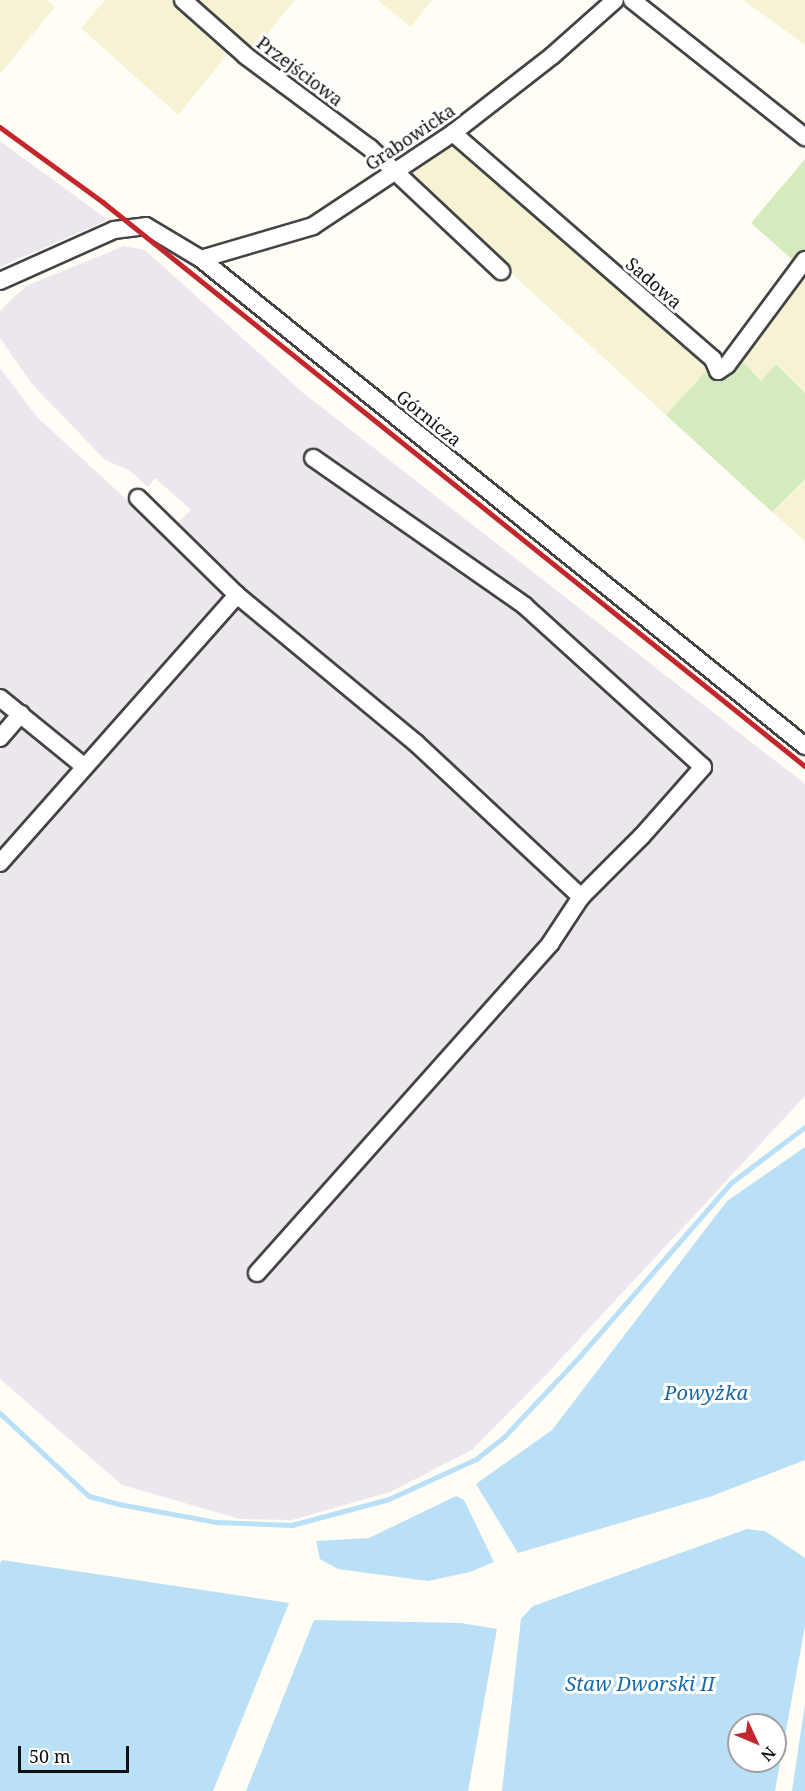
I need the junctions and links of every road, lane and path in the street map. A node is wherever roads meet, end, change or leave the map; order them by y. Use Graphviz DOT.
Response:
graph roads {
  1 [pos="183,0"];
  2 [pos="615,0"];
  3 [pos="632,0"];
  4 [pos="453,133"];
  5 [pos="805,137"];
  6 [pos="394,173"];
  7 [pos="201,259"];
  8 [pos="805,260"];
  9 [pos="501,271"];
  10 [pos="0,281"];
  11 [pos="313,458"];
  12 [pos="138,498"];
  13 [pos="237,595"];
  14 [pos="0,698"];
  15 [pos="21,714"];
  16 [pos="0,738"];
  17 [pos="805,746"];
  18 [pos="85,767"];
  19 [pos="1,859"];
  20 [pos="581,897"];
  21 [pos="257,1273"];
  1 -- 6 [label="street, Przejściowa"];
  2 -- 4 [label="street, Grabowicka"];
  3 -- 5 [label="street"];
  4 -- 6 [label="street, Grabowicka"];
  4 -- 8 [label="street, Sadowa"];
  6 -- 7 [label="street, Grabowicka"];
  6 -- 9 [label="street, Przejściowa"];
  7 -- 10 [label="street, Górnicza"];
  7 -- 17 [label="street, Górnicza"];
  11 -- 20 [label="street"];
  12 -- 13 [label="street"];
  13 -- 18 [label="street"];
  13 -- 20 [label="street"];
  14 -- 15 [label="street"];
  15 -- 16 [label="street"];
  15 -- 18 [label="street"];
  18 -- 19 [label="street"];
  20 -- 21 [label="street"];
}
